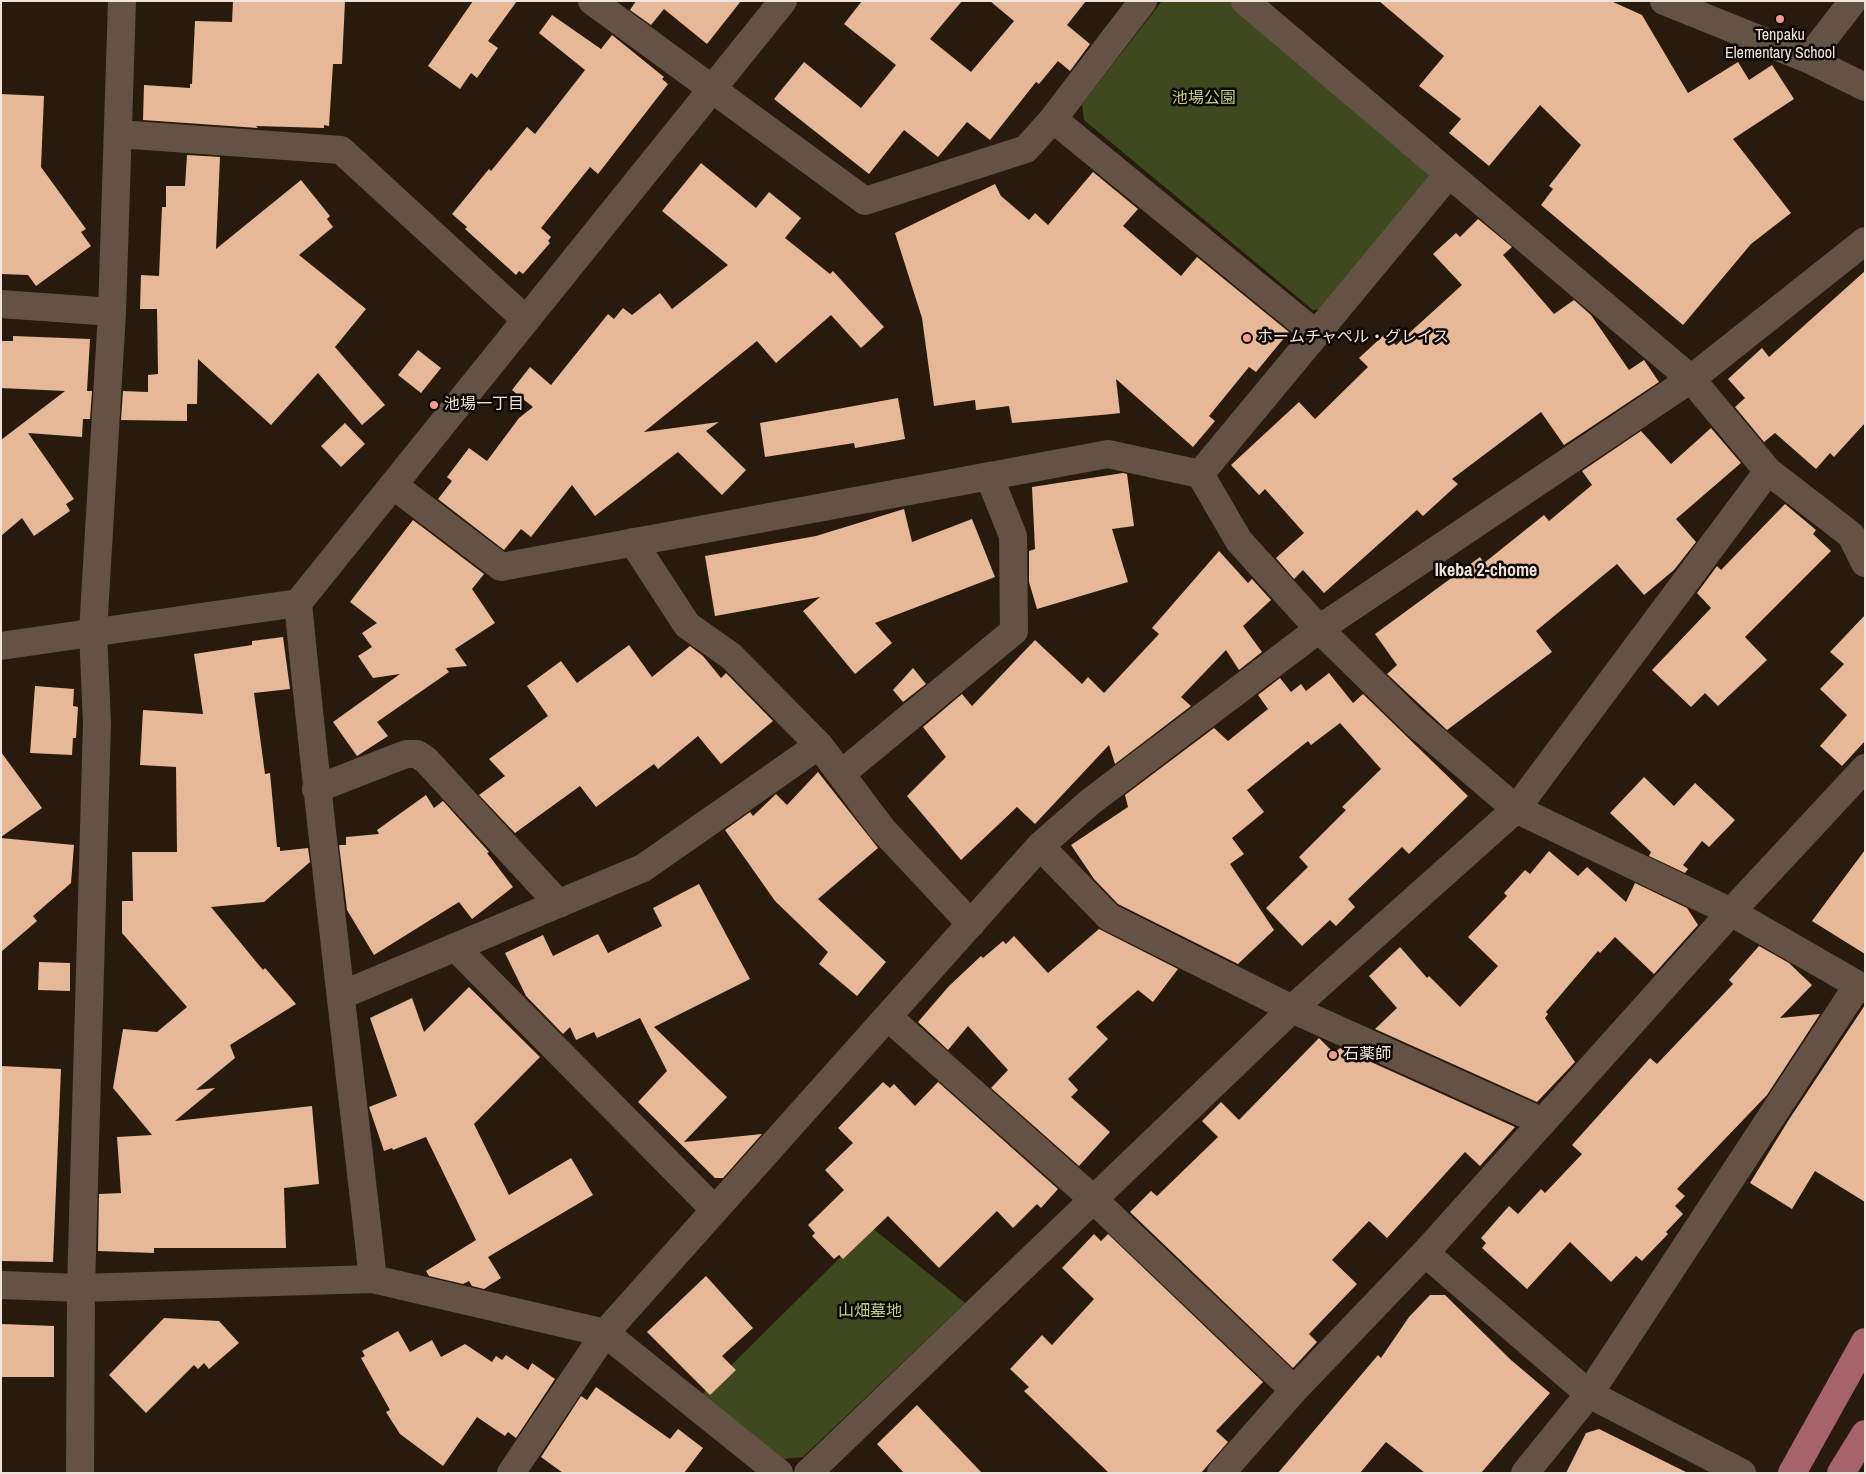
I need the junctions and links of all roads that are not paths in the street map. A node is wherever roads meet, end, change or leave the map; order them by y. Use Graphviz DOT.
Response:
graph roads {
  1 [pos="122,1"];
  2 [pos="592,1"];
  3 [pos="783,1"];
  4 [pos="1143,1"];
  5 [pos="1245,1"];
  6 [pos="1664,1"];
  7 [pos="1853,1"];
  8 [pos="1808,59"];
  9 [pos="1865,87"];
  10 [pos="713,88"];
  11 [pos="1053,119"];
  12 [pos="118,134"];
  13 [pos="1448,175"];
  14 [pos="1865,241"];
  15 [pos="1,304"];
  16 [pos="112,312"];
  17 [pos="526,320"];
  18 [pos="1316,334"];
  19 [pos="1691,379"];
  20 [pos="1768,471"];
  21 [pos="1200,474"];
  22 [pos="989,476"];
  23 [pos="393,485"];
  24 [pos="633,542"];
  25 [pos="1865,563"];
  26 [pos="298,603"];
  27 [pos="1319,629"];
  28 [pos="94,632"];
  29 [pos="1,646"];
  30 [pos="819,745"];
  31 [pos="1865,768"];
  32 [pos="841,774"];
  33 [pos="316,789"];
  34 [pos="1516,809"];
  35 [pos="1040,846"];
  36 [pos="559,904"];
  37 [pos="1731,912"];
  38 [pos="971,924"];
  39 [pos="455,947"];
  40 [pos="1861,987"];
  41 [pos="342,995"];
  42 [pos="1292,1009"];
  43 [pos="888,1017"];
  44 [pos="1543,1122"];
  45 [pos="1094,1200"];
  46 [pos="716,1210"];
  47 [pos="1425,1253"];
  48 [pos="373,1279"];
  49 [pos="1,1285"];
  50 [pos="81,1288"];
  51 [pos="605,1333"];
  52 [pos="1865,1342"];
  53 [pos="1294,1390"];
  54 [pos="1589,1394"];
  55 [pos="1865,1434"];
  56 [pos="80,1473"];
  57 [pos="511,1473"];
  58 [pos="779,1473"];
  59 [pos="808,1473"];
  60 [pos="1221,1473"];
  61 [pos="1525,1473"];
  62 [pos="1742,1473"];
  63 [pos="1792,1473"];
  64 [pos="1841,1473"];
  1 -- 12 [label="street"];
  2 -- 10 [label="street"];
  3 -- 10 [label="street"];
  4 -- 11 [label="street"];
  5 -- 13 [label="street"];
  6 -- 8 [label="street"];
  7 -- 8 [label="street"];
  8 -- 9 [label="street"];
  10 -- 11 [label="street"];
  10 -- 17 [label="street"];
  11 -- 18 [label="street"];
  12 -- 16 [label="street"];
  12 -- 17 [label="street"];
  13 -- 18 [label="street"];
  13 -- 19 [label="street"];
  14 -- 19 [label="street"];
  15 -- 16 [label="street"];
  16 -- 28 [label="street"];
  17 -- 23 [label="street"];
  18 -- 21 [label="street"];
  19 -- 20 [label="street"];
  19 -- 27 [label="street"];
  20 -- 25 [label="street"];
  20 -- 34 [label="street"];
  21 -- 22 [label="street"];
  21 -- 27 [label="street"];
  22 -- 24 [label="street"];
  22 -- 32 [label="street"];
  23 -- 24 [label="street"];
  23 -- 26 [label="street"];
  24 -- 30 [label="street"];
  26 -- 28 [label="street"];
  26 -- 33 [label="street"];
  27 -- 34 [label="street"];
  27 -- 35 [label="street"];
  28 -- 29 [label="street"];
  28 -- 50 [label="street"];
  30 -- 32 [label="street"];
  30 -- 36 [label="street"];
  31 -- 37 [label="street"];
  32 -- 38 [label="street"];
  33 -- 36 [label="street"];
  33 -- 41 [label="street"];
  34 -- 37 [label="street"];
  34 -- 42 [label="street"];
  35 -- 38 [label="street"];
  35 -- 42 [label="street"];
  36 -- 39 [label="street"];
  37 -- 40 [label="street"];
  37 -- 44 [label="street"];
  38 -- 43 [label="street"];
  39 -- 41 [label="street"];
  39 -- 46 [label="street"];
  40 -- 54 [label="street"];
  41 -- 48 [label="street"];
  42 -- 44 [label="street"];
  42 -- 45 [label="street"];
  43 -- 45 [label="street"];
  43 -- 46 [label="street"];
  44 -- 47 [label="street"];
  45 -- 53 [label="street"];
  45 -- 59 [label="street"];
  46 -- 51 [label="street"];
  47 -- 53 [label="street"];
  47 -- 54 [label="street"];
  48 -- 50 [label="street"];
  48 -- 51 [label="street"];
  49 -- 50 [label="street"];
  50 -- 56 [label="street"];
  51 -- 57 [label="street"];
  51 -- 58 [label="street"];
  52 -- 63 [label="main road"];
  53 -- 60 [label="street"];
  54 -- 61 [label="street"];
  54 -- 62 [label="street"];
  55 -- 64 [label="main road"];
}
